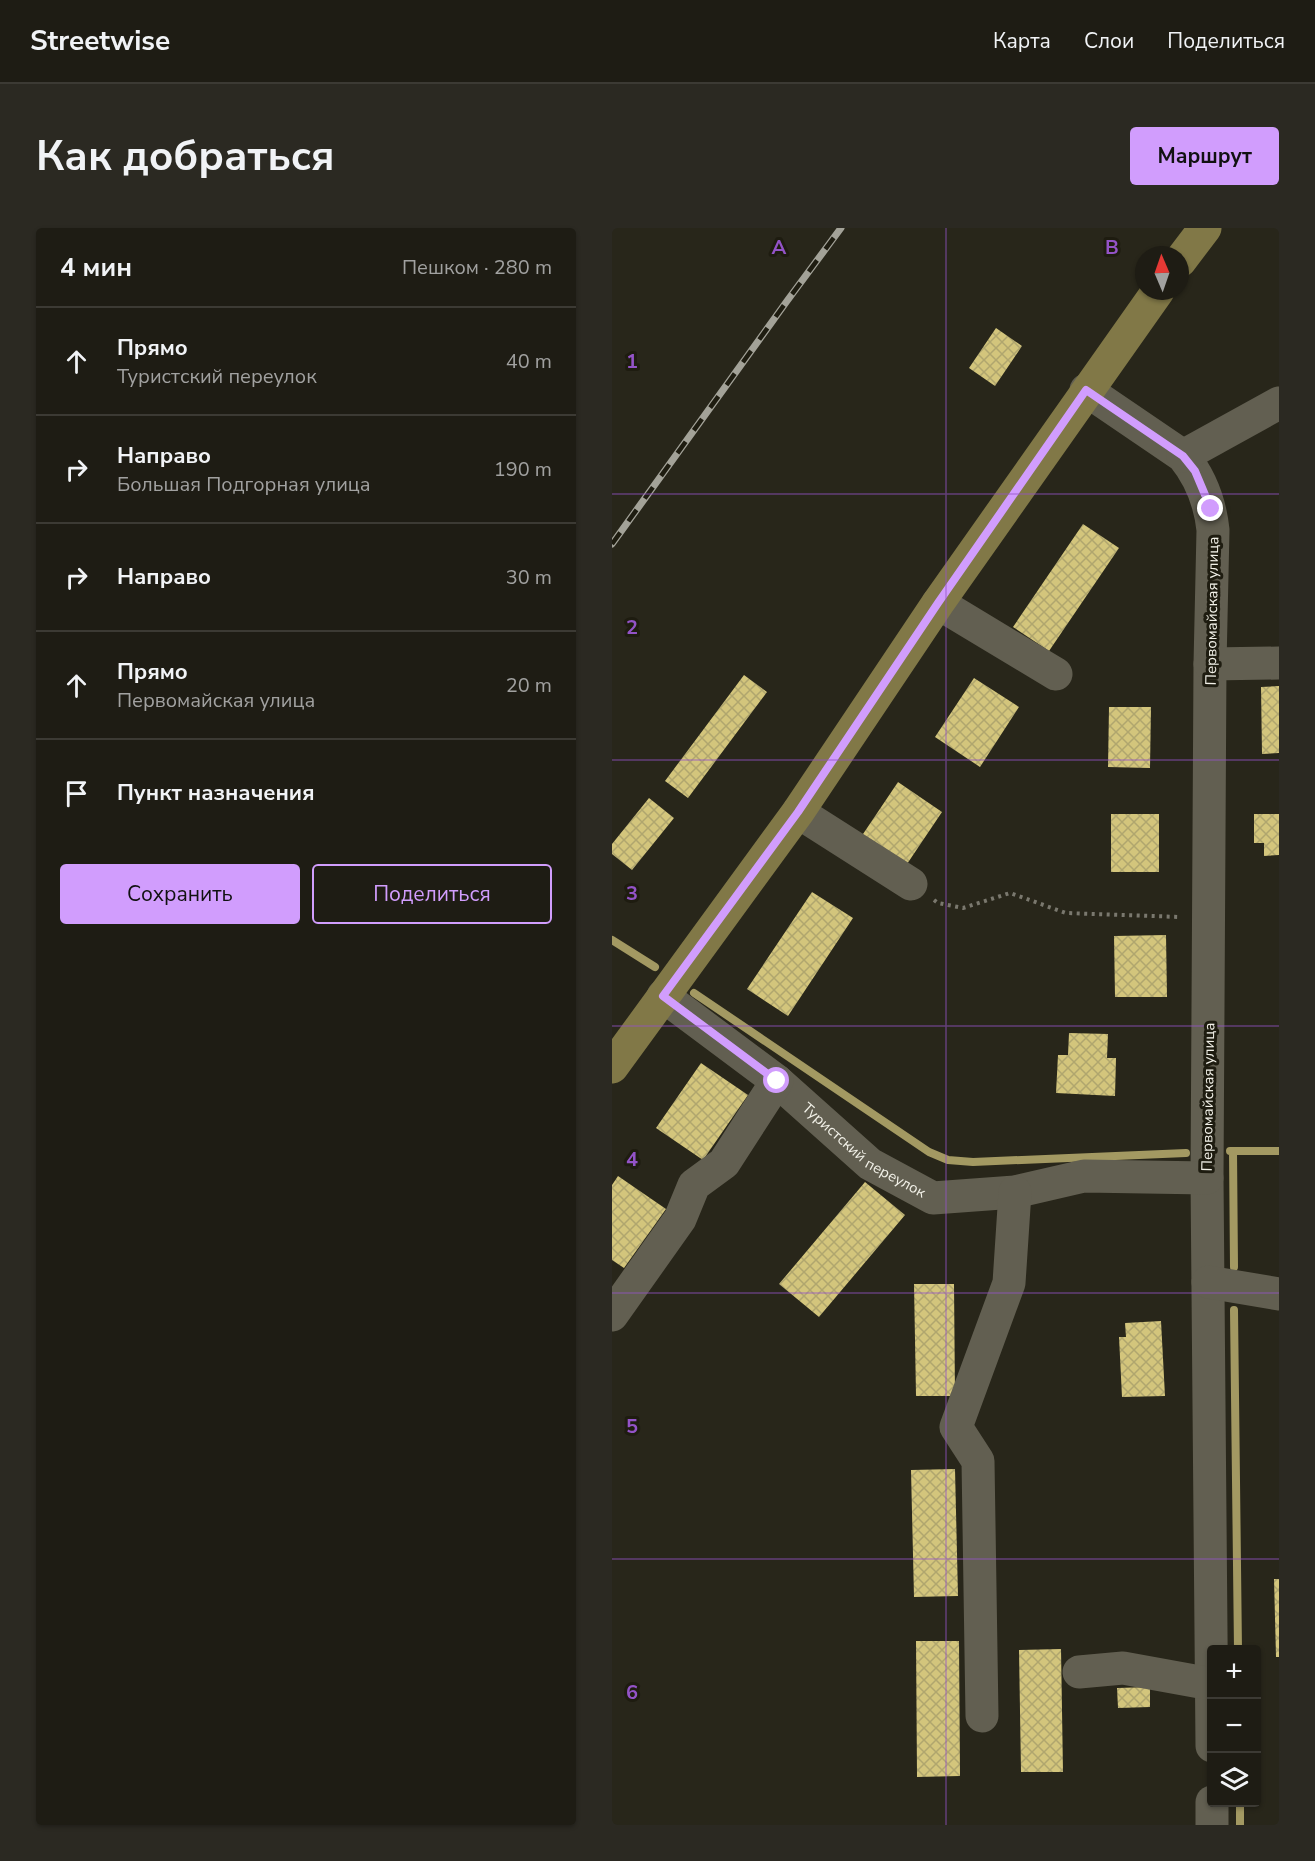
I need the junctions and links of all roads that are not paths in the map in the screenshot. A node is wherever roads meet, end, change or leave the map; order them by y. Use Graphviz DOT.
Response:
graph roads {
  1 [pos="1205,228"];
  2 [pos="1189,249"];
  3 [pos="1151,300"];
  4 [pos="1086,390"];
  5 [pos="1279,404"];
  6 [pos="1183,456"];
  7 [pos="938,603"];
  8 [pos="1279,663"];
  9 [pos="1210,664"];
  10 [pos="1056,674"];
  11 [pos="798,812"];
  12 [pos="911,884"];
  13 [pos="663,996"];
  14 [pos="612,1067"];
  15 [pos="777,1081"];
  16 [pos="1207,1178"];
  17 [pos="1015,1192"];
  18 [pos="1208,1282"];
  19 [pos="1279,1294"];
  20 [pos="615,1303"];
  21 [pos="1211,1645"];
  22 [pos="1079,1672"];
  23 [pos="1207,1683"];
  24 [pos="982,1716"];
  25 [pos="1212,1807"];
  26 [pos="1212,1825"];
  1 -- 2 [label="main road"];
  3 -- 4 [label="main road"];
  4 -- 6 [label="street"];
  4 -- 7 [label="main road"];
  5 -- 6 [label="street"];
  6 -- 9 [label="street, Первомайская улица"];
  7 -- 10 [label="street"];
  7 -- 11 [label="main road"];
  8 -- 9 [label="street"];
  9 -- 16 [label="street, Первомайская улица"];
  11 -- 12 [label="street"];
  11 -- 13 [label="main road"];
  13 -- 14 [label="main road"];
  13 -- 15 [label="street, Туристский переулок"];
  15 -- 17 [label="street, Туристский переулок"];
  15 -- 20 [label="street"];
  16 -- 17 [label="street, Туристский переулок"];
  16 -- 18 [label="street, Первомайская улица"];
  17 -- 24 [label="street"];
  18 -- 19 [label="street"];
  18 -- 21 [label="street, Первомайская улица"];
  22 -- 23 [label="street"];
  25 -- 26 [label="street"];
}
